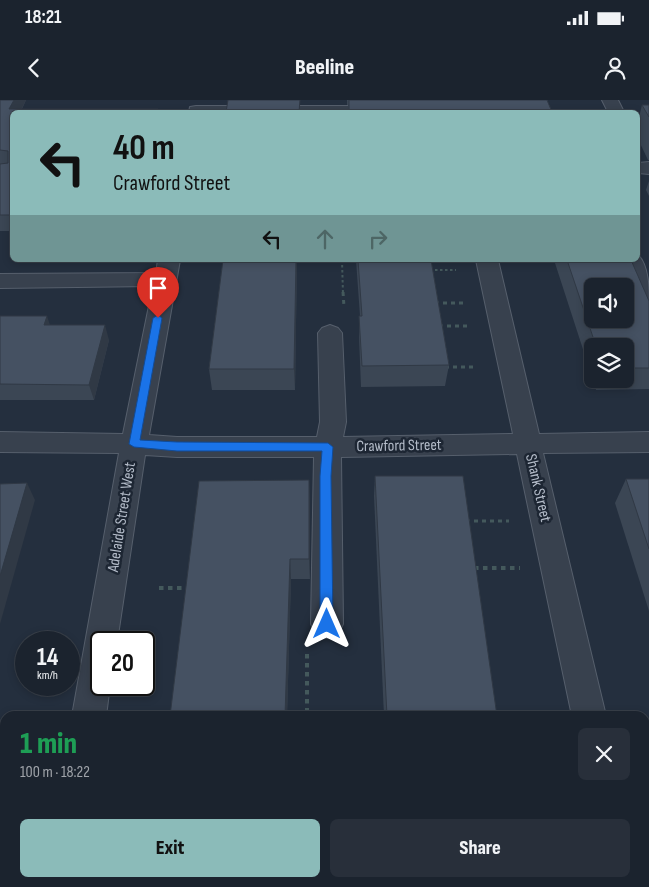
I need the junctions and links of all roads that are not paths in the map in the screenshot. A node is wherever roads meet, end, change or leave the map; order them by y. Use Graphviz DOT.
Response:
graph roads {
  1 [pos="197,108"];
  2 [pos="335,110"];
  3 [pos="486,262"];
  4 [pos="633,262"];
  5 [pos="167,269"];
  6 [pos="0,281"];
  7 [pos="649,299"];
  8 [pos="330,334"];
  9 [pos="0,442"];
  10 [pos="649,442"];
  11 [pos="528,443"];
  12 [pos="134,444"];
  13 [pos="328,447"];
  14 [pos="327,624"];
  15 [pos="90,711"];
  16 [pos="588,711"];
  1 -- 2 [label="street"];
  3 -- 11 [label="street, Shank Street"];
  4 -- 7 [label="street"];
  5 -- 6 [label="street"];
  5 -- 12 [label="street, Adelaide Street West"];
  8 -- 13 [label="street"];
  9 -- 12 [label="street, Crawford Street"];
  10 -- 11 [label="street, Crawford Street"];
  11 -- 13 [label="street, Crawford Street"];
  11 -- 16 [label="street, Shank Street"];
  12 -- 13 [label="street, Crawford Street"];
  12 -- 15 [label="street, Adelaide Street West"];
  13 -- 14 [label="street"];
}
